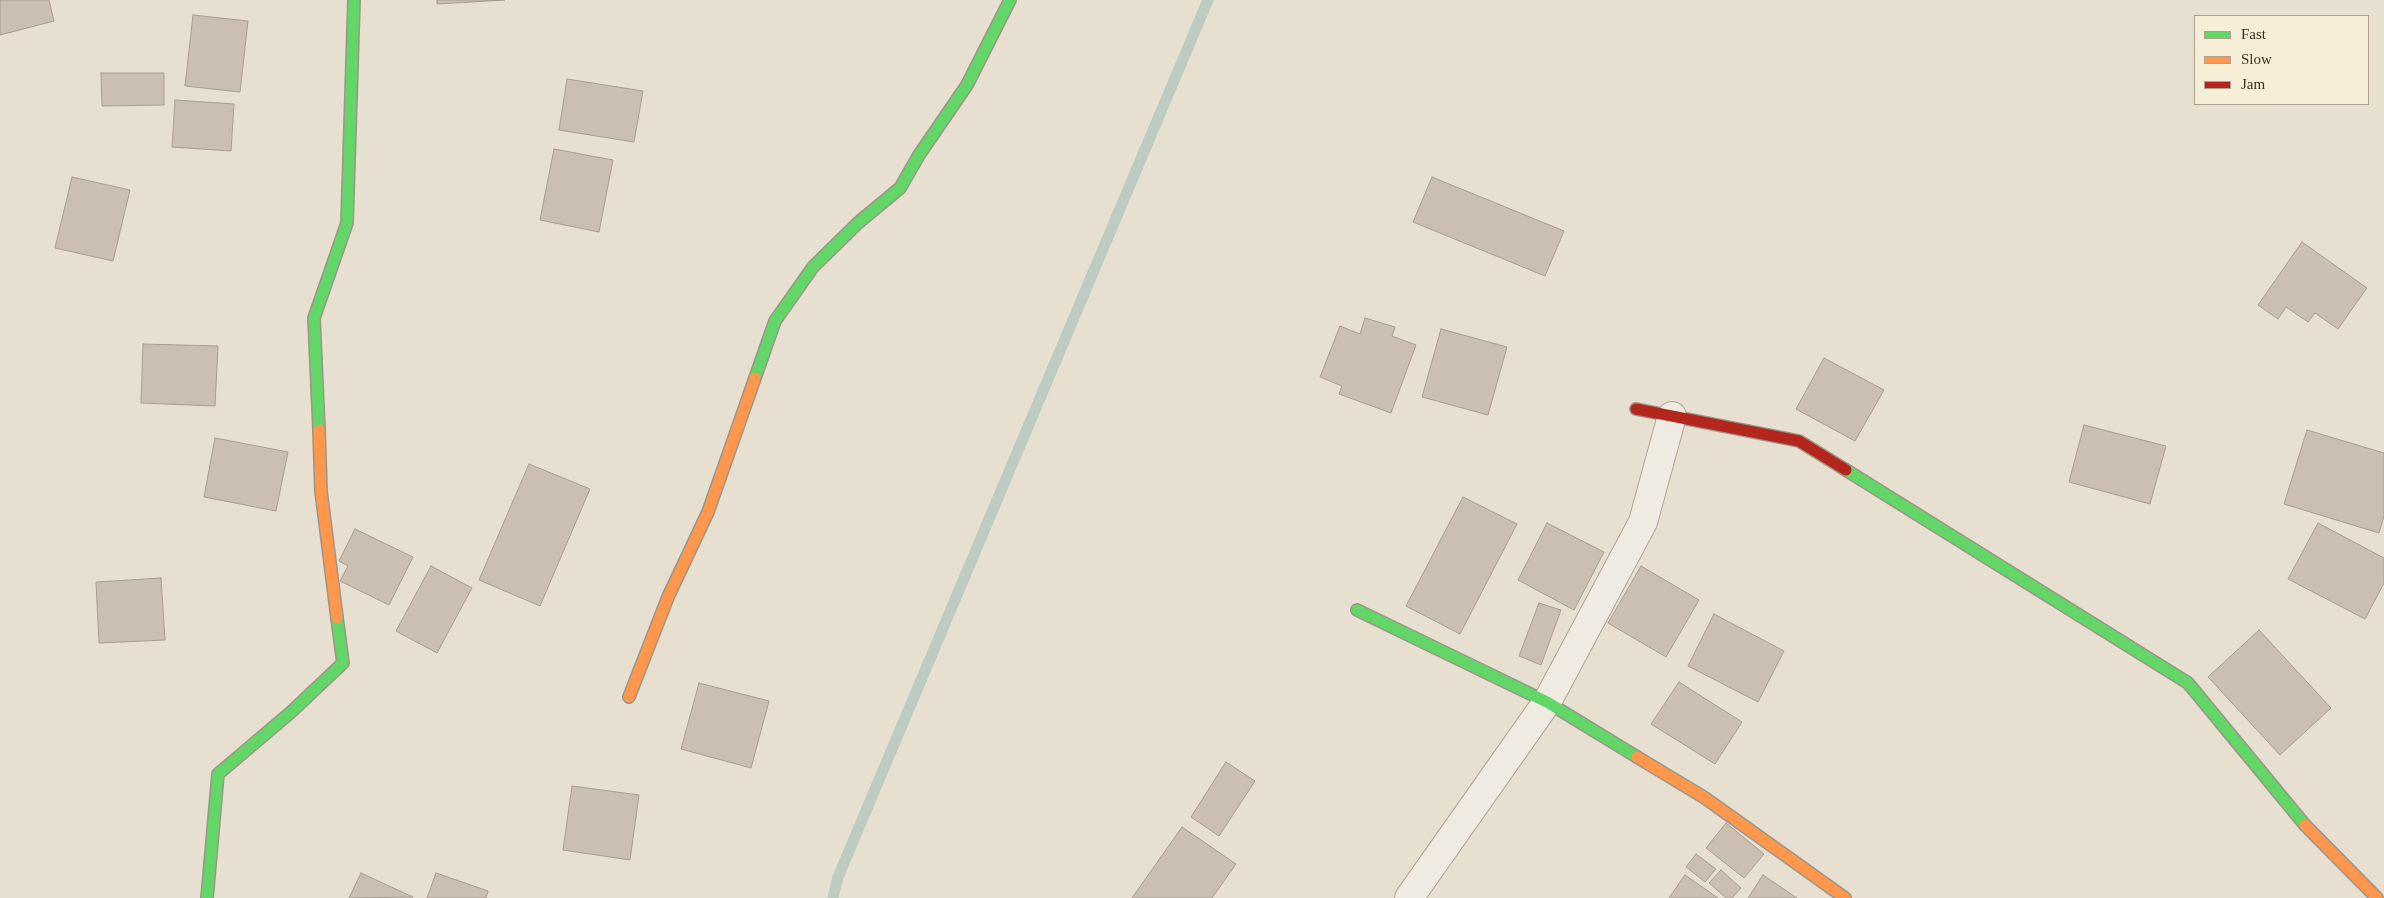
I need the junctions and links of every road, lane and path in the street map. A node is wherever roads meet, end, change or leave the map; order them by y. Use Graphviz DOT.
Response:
graph roads {
  1 [pos="354,0"];
  2 [pos="1010,0"];
  3 [pos="1636,408"];
  4 [pos="1672,416"];
  5 [pos="1357,610"];
  6 [pos="629,697"];
  7 [pos="1547,702"];
  8 [pos="207,898"];
  9 [pos="1409,898"];
  10 [pos="1846,898"];
  11 [pos="2377,898"];
  1 -- 8 [label="street"];
  2 -- 6 [label="street"];
  3 -- 4 [label="street"];
  4 -- 7 [label="street"];
  4 -- 11 [label="street"];
  5 -- 7 [label="street"];
  7 -- 9 [label="street"];
  7 -- 10 [label="street"];
}
